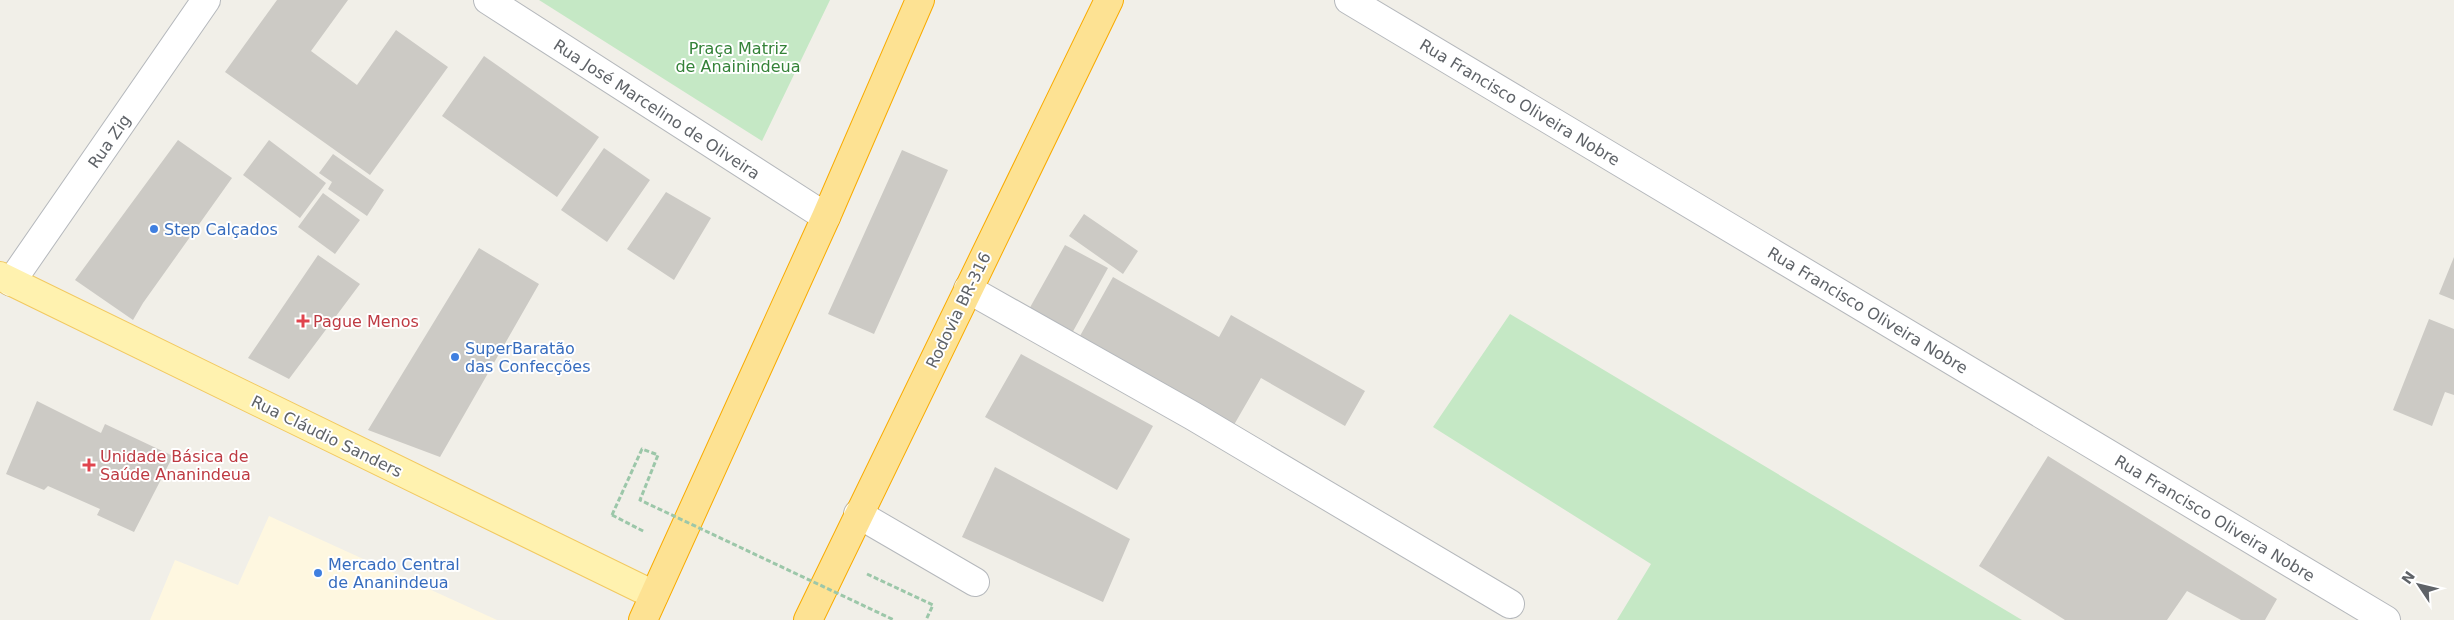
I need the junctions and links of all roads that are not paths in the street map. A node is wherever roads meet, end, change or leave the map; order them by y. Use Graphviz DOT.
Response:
graph roads {
  1 [pos="206,0"];
  2 [pos="488,0"];
  3 [pos="920,0"];
  4 [pos="1109,0"];
  5 [pos="1349,0"];
  6 [pos="826,217"];
  7 [pos="6,279"];
  8 [pos="968,289"];
  9 [pos="858,514"];
  10 [pos="975,582"];
  11 [pos="654,595"];
  12 [pos="1510,604"];
  13 [pos="643,620"];
  14 [pos="808,620"];
  15 [pos="2386,620"];
  1 -- 7 [label="street, Rua Zig"];
  2 -- 6 [label="street, Rua José Marcelino de Oliveira"];
  3 -- 6 [label="highway"];
  4 -- 8 [label="highway, Rodovia BR-316"];
  5 -- 15 [label="street, Rua Francisco Oliveira Nobre"];
  6 -- 11 [label="highway"];
  7 -- 11 [label="main road, Rua Cláudio Sanders"];
  8 -- 9 [label="highway, Rodovia BR-316"];
  8 -- 12 [label="street"];
  9 -- 10 [label="street"];
  9 -- 14 [label="highway, Rodovia BR-316"];
  11 -- 13 [label="highway"];
}
